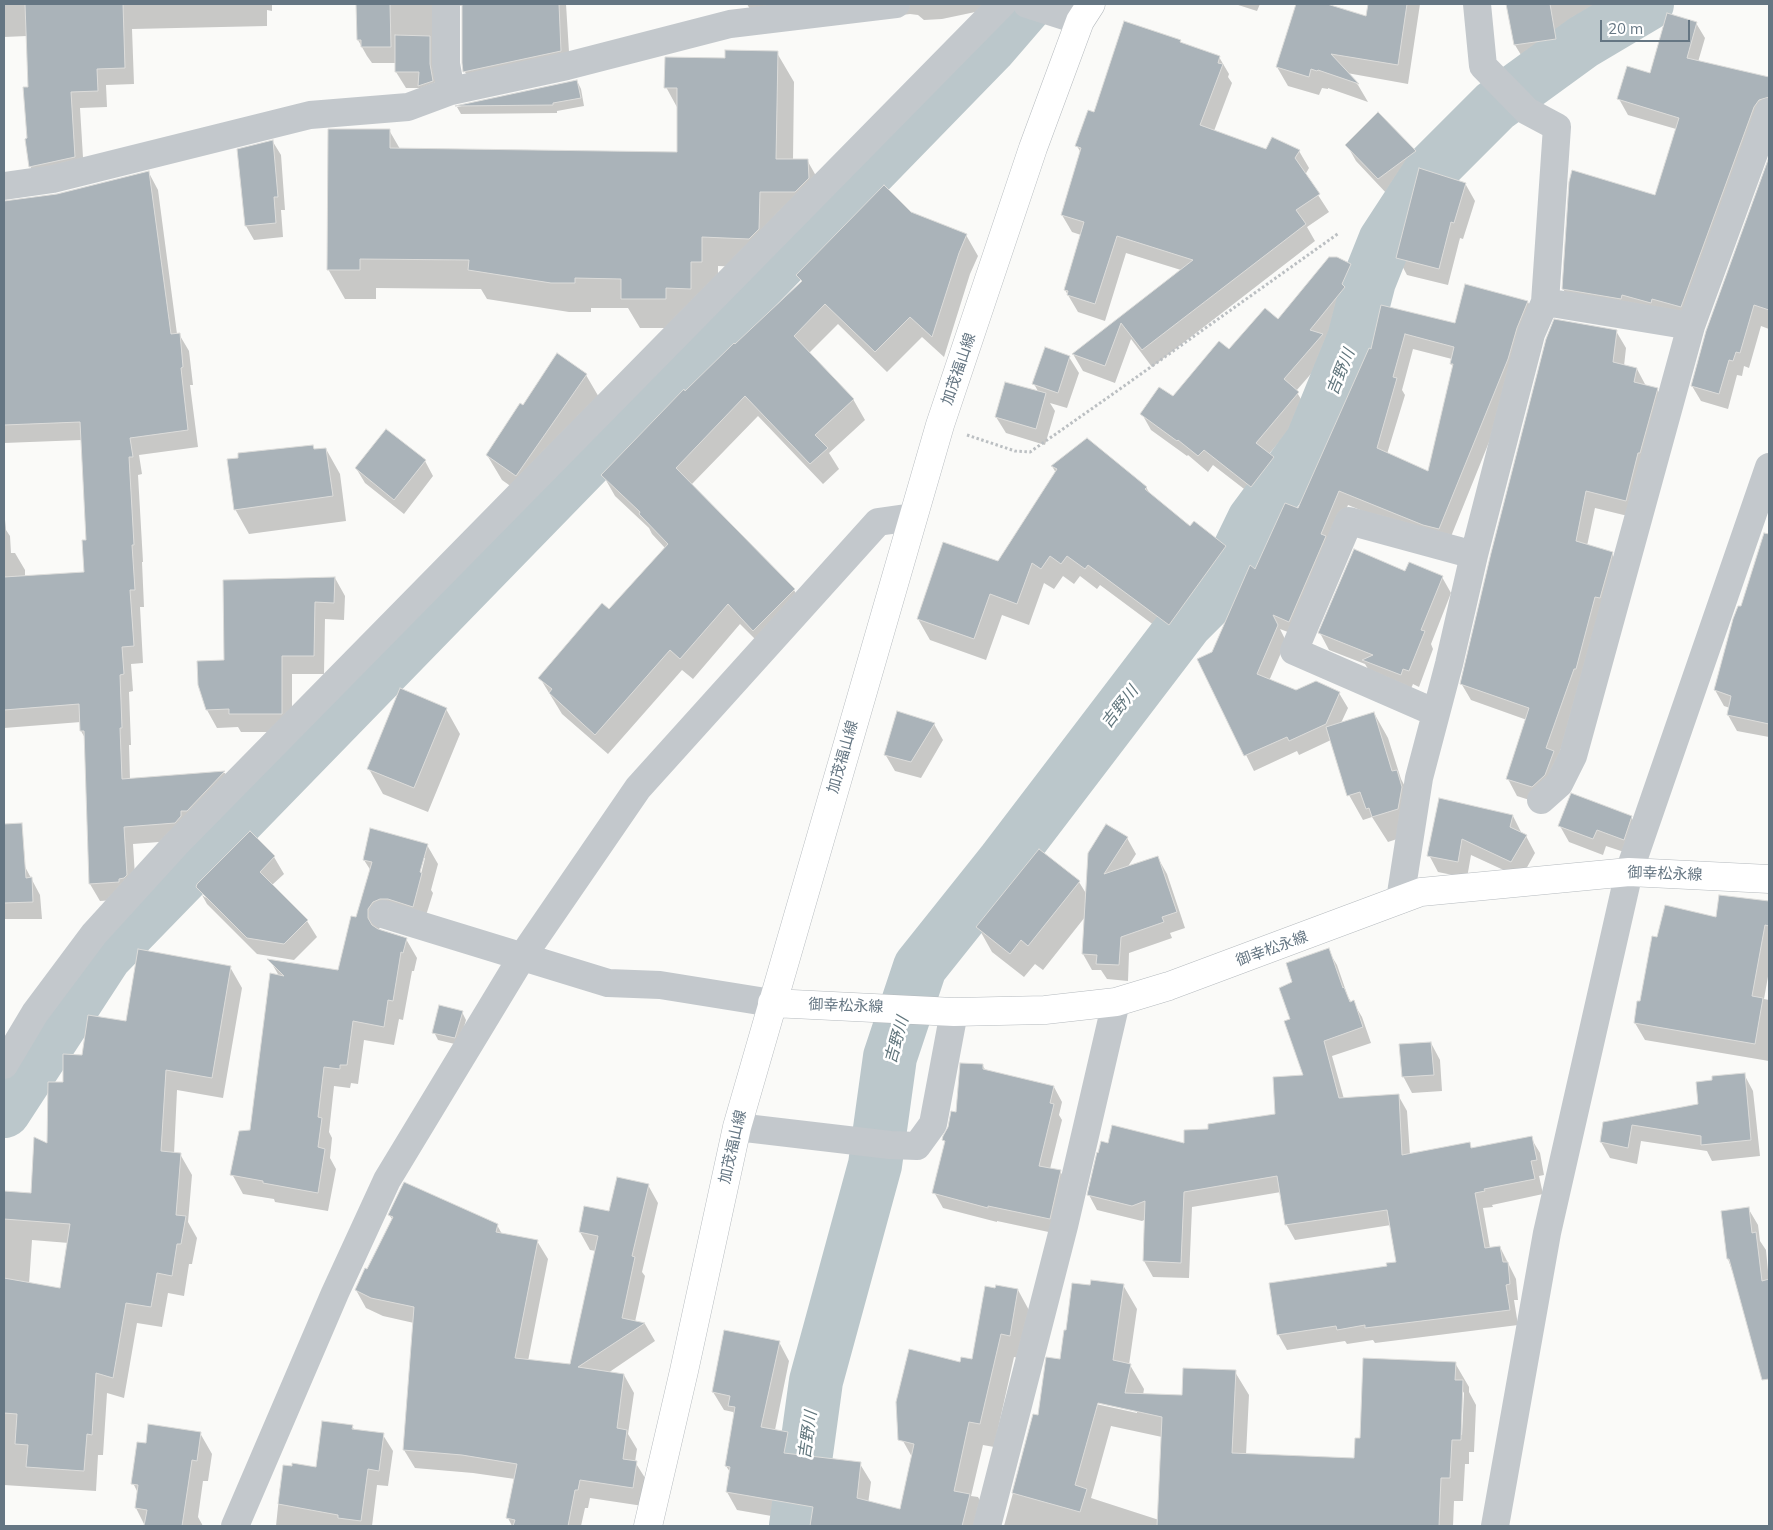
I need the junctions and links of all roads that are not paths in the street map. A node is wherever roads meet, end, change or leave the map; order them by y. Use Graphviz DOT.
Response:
graph roads {
  1 [pos="446,4"];
  2 [pos="896,4"];
  3 [pos="1002,4"];
  4 [pos="1477,4"];
  5 [pos="1037,7"];
  6 [pos="1085,12"];
  7 [pos="730,14"];
  8 [pos="452,91"];
  9 [pos="1769,112"];
  10 [pos="4,186"];
  11 [pos="1545,302"];
  12 [pos="1691,326"];
  13 [pos="1769,467"];
  14 [pos="913,517"];
  15 [pos="1474,555"];
  16 [pos="1436,713"];
  17 [pos="1541,800"];
  18 [pos="1629,872"];
  19 [pos="1769,879"];
  20 [pos="1400,900"];
  21 [pos="383,914"];
  22 [pos="522,957"];
  23 [pos="1116,1002"];
  24 [pos="772,1003"];
  25 [pos="954,1012"];
  26 [pos="4,1065"];
  27 [pos="737,1127"];
  28 [pos="235,1526"];
  29 [pos="648,1526"];
  30 [pos="987,1526"];
  31 [pos="1495,1526"];
  1 -- 8 [label="street"];
  2 -- 7 [label="street"];
  3 -- 26 [label="street"];
  4 -- 11 [label="street"];
  5 -- 6 [label="street"];
  6 -- 14 [label="main road, 加茂福山線"];
  7 -- 8 [label="street"];
  8 -- 10 [label="street"];
  9 -- 12 [label="street"];
  11 -- 12 [label="street"];
  11 -- 15 [label="street"];
  12 -- 17 [label="street"];
  13 -- 18 [label="street"];
  14 -- 22 [label="street"];
  14 -- 24 [label="main road, 加茂福山線"];
  15 -- 16 [label="street"];
  15 -- 16 [label="street"];
  16 -- 20 [label="street"];
  18 -- 19 [label="main road, 御幸松永線"];
  18 -- 20 [label="main road, 御幸松永線"];
  18 -- 31 [label="street"];
  20 -- 23 [label="main road, 御幸松永線"];
  21 -- 22 [label="street"];
  22 -- 24 [label="street"];
  22 -- 28 [label="street"];
  23 -- 25 [label="main road, 御幸松永線"];
  23 -- 30 [label="street"];
  24 -- 25 [label="main road, 御幸松永線"];
  24 -- 27 [label="main road, 加茂福山線"];
  25 -- 27 [label="street"];
  27 -- 29 [label="main road, 加茂福山線"];
}
